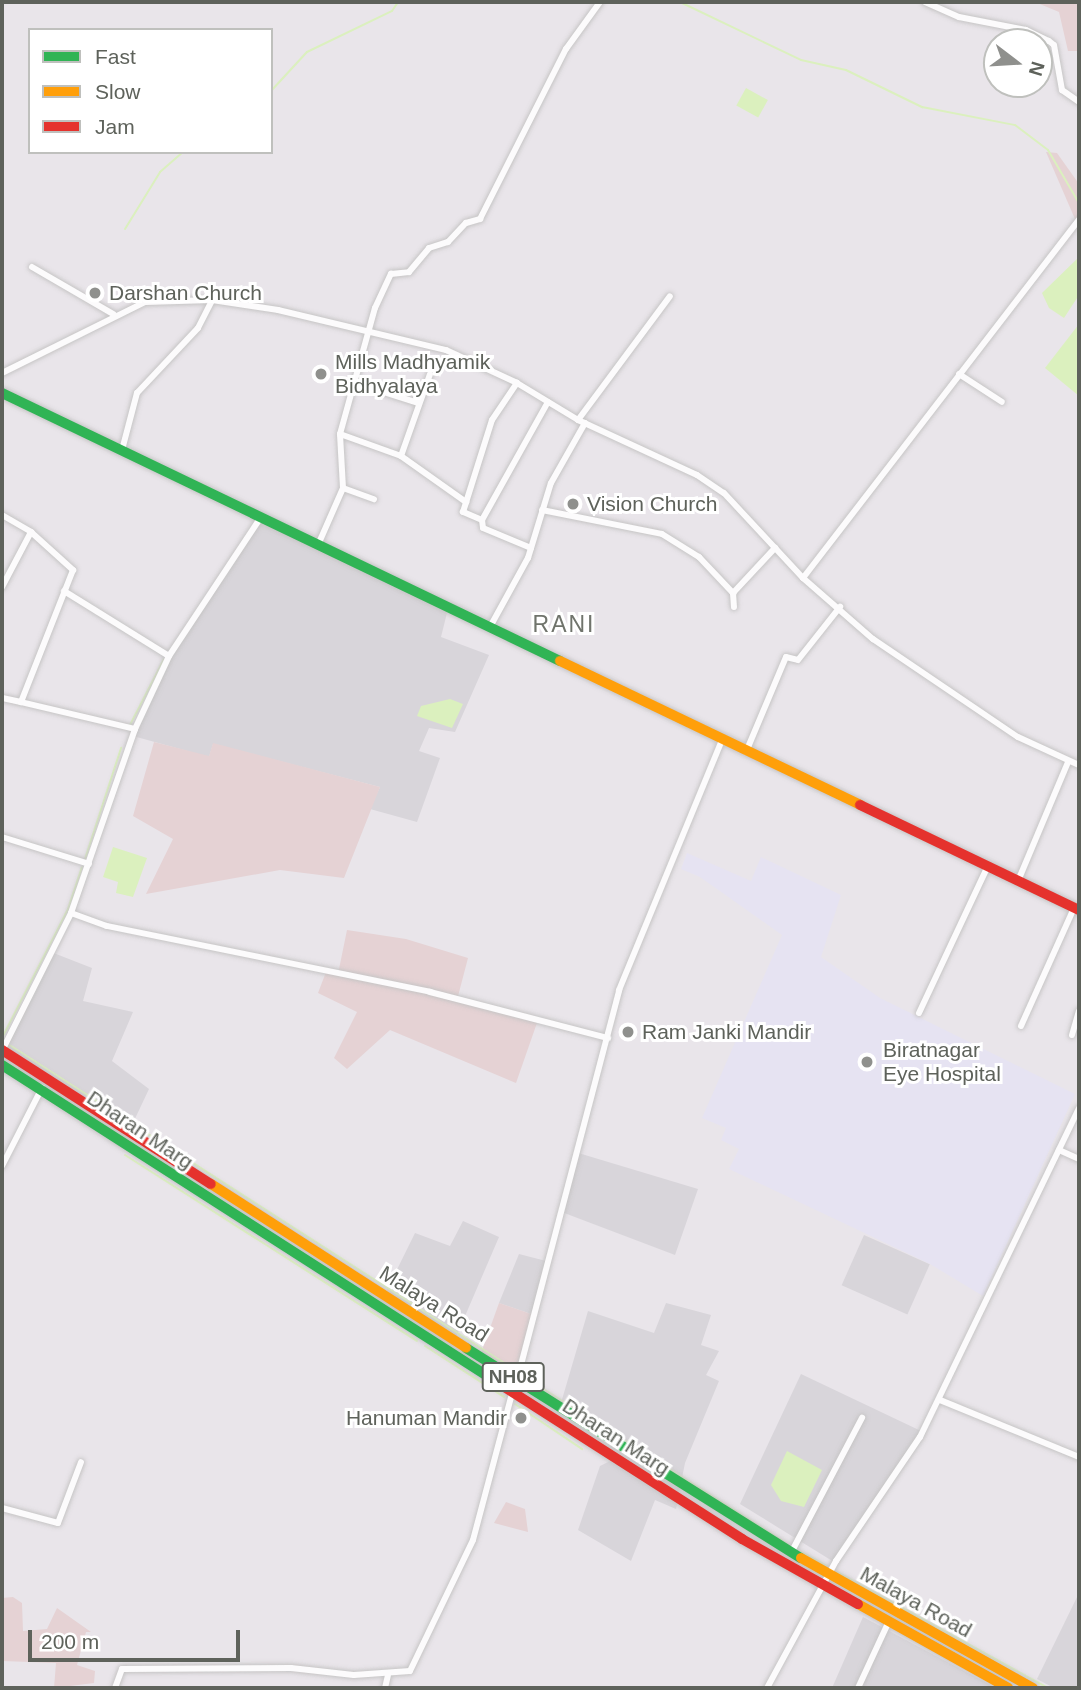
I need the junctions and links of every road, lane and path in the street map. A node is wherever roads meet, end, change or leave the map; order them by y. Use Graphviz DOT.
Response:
graph roads {
  1 [pos="600,2"];
  2 [pos="925,2"];
  3 [pos="1079,102"];
  4 [pos="1079,220"];
  5 [pos="32,267"];
  6 [pos="670,296"];
  7 [pos="212,300"];
  8 [pos="113,314"];
  9 [pos="370,331"];
  10 [pos="2,373"];
  11 [pos="430,374"];
  12 [pos="959,374"];
  13 [pos="355,383"];
  14 [pos="517,383"];
  15 [pos="2,394"];
  16 [pos="548,402"];
  17 [pos="1002,402"];
  18 [pos="418,403"];
  19 [pos="582,422"];
  20 [pos="340,434"];
  21 [pos="122,450"];
  22 [pos="401,456"];
  23 [pos="343,488"];
  24 [pos="374,499"];
  25 [pos="466,502"];
  26 [pos="542,510"];
  27 [pos="2,514"];
  28 [pos="262,516"];
  29 [pos="482,520"];
  30 [pos="31,532"];
  31 [pos="318,545"];
  32 [pos="531,548"];
  33 [pos="775,548"];
  34 [pos="803,578"];
  35 [pos="2,587"];
  36 [pos="64,591"];
  37 [pos="733,593"];
  38 [pos="734,607"];
  39 [pos="840,607"];
  40 [pos="490,627"];
  41 [pos="169,656"];
  42 [pos="2,698"];
  43 [pos="21,702"];
  44 [pos="135,729"];
  45 [pos="721,742"];
  46 [pos="746,754"];
  47 [pos="1068,762"];
  48 [pos="1079,765"];
  49 [pos="2,837"];
  50 [pos="89,864"];
  51 [pos="987,868"];
  52 [pos="1018,881"];
  53 [pos="1076,909"];
  54 [pos="71,912"];
  55 [pos="1079,1011"];
  56 [pos="919,1013"];
  57 [pos="1021,1027"];
  58 [pos="1072,1035"];
  59 [pos="608,1038"];
  60 [pos="2,1050"];
  61 [pos="2,1065"];
  62 [pos="42,1088"];
  63 [pos="1079,1108"];
  64 [pos="1059,1150"];
  65 [pos="1079,1159"];
  66 [pos="2,1166"];
  67 [pos="369,1293"];
  68 [pos="517,1380"];
  69 [pos="512,1392"];
  70 [pos="940,1399"];
  71 [pos="862,1418"];
  72 [pos="1079,1457"];
  73 [pos="81,1462"];
  74 [pos="2,1508"];
  75 [pos="726,1522"];
  76 [pos="791,1553"];
  77 [pos="829,1575"];
  78 [pos="823,1586"];
  79 [pos="888,1623"];
  80 [pos="388,1675"];
  81 [pos="995,1680"];
  82 [pos="115,1688"];
  83 [pos="384,1688"];
  84 [pos="766,1688"];
  85 [pos="858,1688"];
  86 [pos="1008,1688"];
  87 [pos="1033,1688"];
  1 -- 9 [label="street"];
  2 -- 3 [label="street"];
  4 -- 12 [label="street"];
  5 -- 8 [label="street"];
  6 -- 19 [label="street"];
  7 -- 8 [label="street"];
  7 -- 9 [label="street"];
  7 -- 21 [label="street"];
  8 -- 10 [label="street"];
  9 -- 13 [label="street"];
  9 -- 14 [label="street"];
  11 -- 18 [label="street"];
  12 -- 17 [label="street"];
  12 -- 34 [label="street"];
  13 -- 18 [label="street"];
  13 -- 20 [label="street"];
  14 -- 16 [label="street"];
  14 -- 25 [label="street"];
  15 -- 21 [label="main road"];
  16 -- 19 [label="street"];
  16 -- 29 [label="street"];
  18 -- 22 [label="street"];
  19 -- 26 [label="street"];
  19 -- 33 [label="street"];
  20 -- 22 [label="street"];
  20 -- 23 [label="street"];
  21 -- 28 [label="main road"];
  22 -- 25 [label="street"];
  23 -- 24 [label="street"];
  23 -- 31 [label="street"];
  25 -- 29 [label="street"];
  26 -- 32 [label="street"];
  26 -- 37 [label="street"];
  27 -- 30 [label="street"];
  28 -- 31 [label="main road"];
  28 -- 41 [label="street"];
  29 -- 32 [label="street"];
  30 -- 35 [label="street"];
  30 -- 36 [label="street"];
  31 -- 40 [label="main road"];
  32 -- 40 [label="street"];
  33 -- 34 [label="street"];
  33 -- 37 [label="street"];
  34 -- 39 [label="street"];
  36 -- 41 [label="street"];
  36 -- 43 [label="street"];
  37 -- 38 [label="street"];
  39 -- 46 [label="street"];
  39 -- 47 [label="street"];
  40 -- 45 [label="main road"];
  41 -- 44 [label="street"];
  42 -- 43 [label="street"];
  43 -- 44 [label="street"];
  44 -- 50 [label="street"];
  45 -- 46 [label="main road"];
  45 -- 59 [label="street"];
  46 -- 51 [label="main road"];
  47 -- 48 [label="street"];
  47 -- 52 [label="street"];
  49 -- 50 [label="street"];
  50 -- 54 [label="street"];
  51 -- 52 [label="main road"];
  51 -- 56 [label="street"];
  52 -- 53 [label="main road"];
  53 -- 57 [label="street"];
  54 -- 59 [label="street"];
  54 -- 60 [label="street"];
  55 -- 58 [label="street"];
  59 -- 68 [label="street"];
  60 -- 67 [label="main road, Malaya Road / NH08"];
  61 -- 62 [label="main road, Dharan Marg / NH08"];
  62 -- 66 [label="street"];
  62 -- 67 [label="main road, Dharan Marg / NH08"];
  63 -- 64 [label="street"];
  64 -- 65 [label="street"];
  64 -- 70 [label="street"];
  67 -- 68 [label="main road, Malaya Road / NH08"];
  67 -- 69 [label="main road, Dharan Marg / NH08"];
  68 -- 69 [label="street"];
  68 -- 75 [label="main road, Malaya Road / NH08"];
  69 -- 75 [label="main road, Dharan Marg / NH08"];
  69 -- 80 [label="street"];
  70 -- 72 [label="street"];
  70 -- 77 [label="street"];
  71 -- 76 [label="street"];
  73 -- 74 [label="street"];
  75 -- 76 [label="main road, Malaya Road / NH08"];
  75 -- 78 [label="main road, Dharan Marg / NH08"];
  76 -- 77 [label="main road, Malaya Road / NH08"];
  77 -- 78 [label="street"];
  77 -- 81 [label="main road, Malaya Road / NH08"];
  78 -- 79 [label="main road, Dharan Marg / NH08"];
  78 -- 84 [label="street"];
  79 -- 81 [label="main road, Dharan Marg / NH08"];
  79 -- 85 [label="street"];
  80 -- 82 [label="street"];
  80 -- 83 [label="street"];
  81 -- 86 [label="main road, Dharan Marg / NH08"];
  81 -- 87 [label="main road, Malaya Road / NH08"];
}
